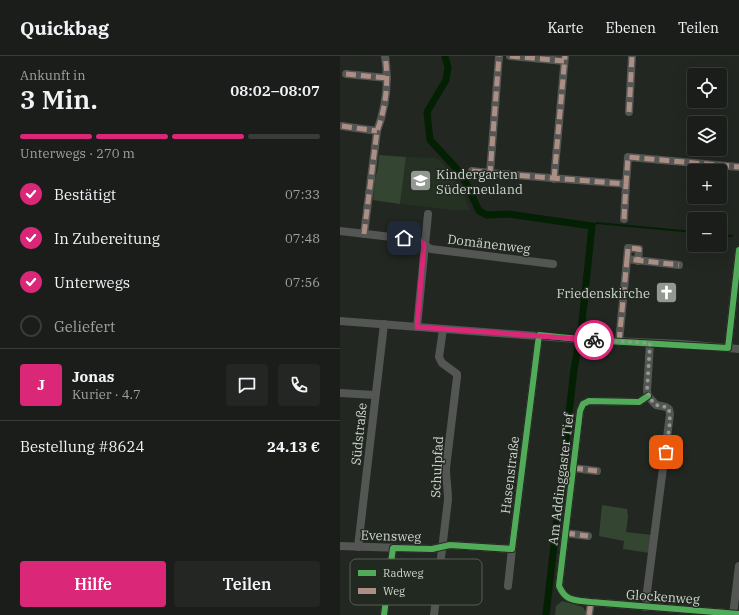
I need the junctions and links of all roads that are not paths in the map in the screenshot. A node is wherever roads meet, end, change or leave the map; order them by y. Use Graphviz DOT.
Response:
graph roads {
  1 [pos="385,56"];
  2 [pos="499,56"];
  3 [pos="510,56"];
  4 [pos="632,56"];
  5 [pos="564,59"];
  6 [pos="346,74"];
  7 [pos="387,78"];
  8 [pos="629,112"];
  9 [pos="342,126"];
  10 [pos="377,130"];
  11 [pos="739,167"];
  12 [pos="472,171"];
  13 [pos="490,173"];
  14 [pos="554,179"];
  15 [pos="626,184"];
  16 [pos="428,214"];
  17 [pos="624,219"];
  18 [pos="340,231"];
  19 [pos="364,234"];
  20 [pos="424,244"];
  21 [pos="739,250"];
  22 [pos="627,259"];
  23 [pos="638,260"];
  24 [pos="553,264"];
  25 [pos="679,265"];
  26 [pos="340,321"];
  27 [pos="384,324"];
  28 [pos="417,327"];
  29 [pos="443,329"];
  30 [pos="539,335"];
  31 [pos="619,342"];
  32 [pos="650,343"];
  33 [pos="728,348"];
  34 [pos="739,349"];
  35 [pos="340,393"];
  36 [pos="375,395"];
  37 [pos="648,396"];
  38 [pos="573,468"];
  39 [pos="597,471"];
  40 [pos="565,533"];
  41 [pos="588,536"];
  42 [pos="340,546"];
  43 [pos="358,546"];
  44 [pos="442,546"];
  45 [pos="392,548"];
  46 [pos="512,549"];
  47 [pos="391,559"];
  48 [pos="440,559"];
  49 [pos="739,566"];
  50 [pos="508,586"];
  51 [pos="591,602"];
  52 [pos="385,605"];
  53 [pos="435,605"];
  54 [pos="645,607"];
  55 [pos="735,614"];
  56 [pos="384,615"];
  57 [pos="434,615"];
  58 [pos="589,615"];
  1 -- 7 [label="street"];
  2 -- 13 [label="street"];
  3 -- 5 [label="street"];
  4 -- 8 [label="street"];
  5 -- 14 [label="street"];
  6 -- 7 [label="street"];
  7 -- 10 [label="street"];
  9 -- 10 [label="street"];
  10 -- 19 [label="street"];
  11 -- 15 [label="street"];
  12 -- 13 [label="street"];
  13 -- 14 [label="street"];
  14 -- 15 [label="street"];
  15 -- 17 [label="street"];
  16 -- 20 [label="street"];
  18 -- 19 [label="street, Domänenweg"];
  19 -- 20 [label="street, Domänenweg"];
  20 -- 24 [label="street, Domänenweg"];
  20 -- 28 [label="street"];
  21 -- 33 [label="street"];
  22 -- 23 [label="street"];
  22 -- 23 [label="street"];
  22 -- 31 [label="street"];
  23 -- 25 [label="street"];
  26 -- 27 [label="street"];
  27 -- 28 [label="street"];
  27 -- 36 [label="street, Südstraße"];
  28 -- 29 [label="street"];
  29 -- 30 [label="street"];
  29 -- 44 [label="street, Schulpfad"];
  30 -- 31 [label="street"];
  30 -- 46 [label="street, Hasenstraße"];
  31 -- 32 [label="street"];
  32 -- 33 [label="street"];
  32 -- 37 [label="street"];
  33 -- 34 [label="street"];
  35 -- 36 [label="street"];
  36 -- 43 [label="street, Südstraße"];
  37 -- 38 [label="street, Am Addinggaster Tief"];
  37 -- 54 [label="street, Glockenweg"];
  38 -- 39 [label="street, Am Addinggaster Tief"];
  38 -- 40 [label="street, Am Addinggaster Tief"];
  40 -- 41 [label="street, Am Addinggaster Tief"];
  40 -- 51 [label="street, Am Addinggaster Tief"];
  42 -- 43 [label="street, Evensweg"];
  43 -- 45 [label="street, Evensweg"];
  44 -- 45 [label="street, Evensweg"];
  44 -- 46 [label="street"];
  44 -- 48 [label="street, Schulpfad"];
  45 -- 47 [label="street"];
  46 -- 50 [label="street, Hasenstraße"];
  49 -- 55 [label="street"];
  51 -- 54 [label="street, Glockenweg"];
  51 -- 58 [label="street"];
  52 -- 56 [label="street"];
  53 -- 57 [label="street, Schulpfad"];
  54 -- 55 [label="street, Glockenweg"];
}
